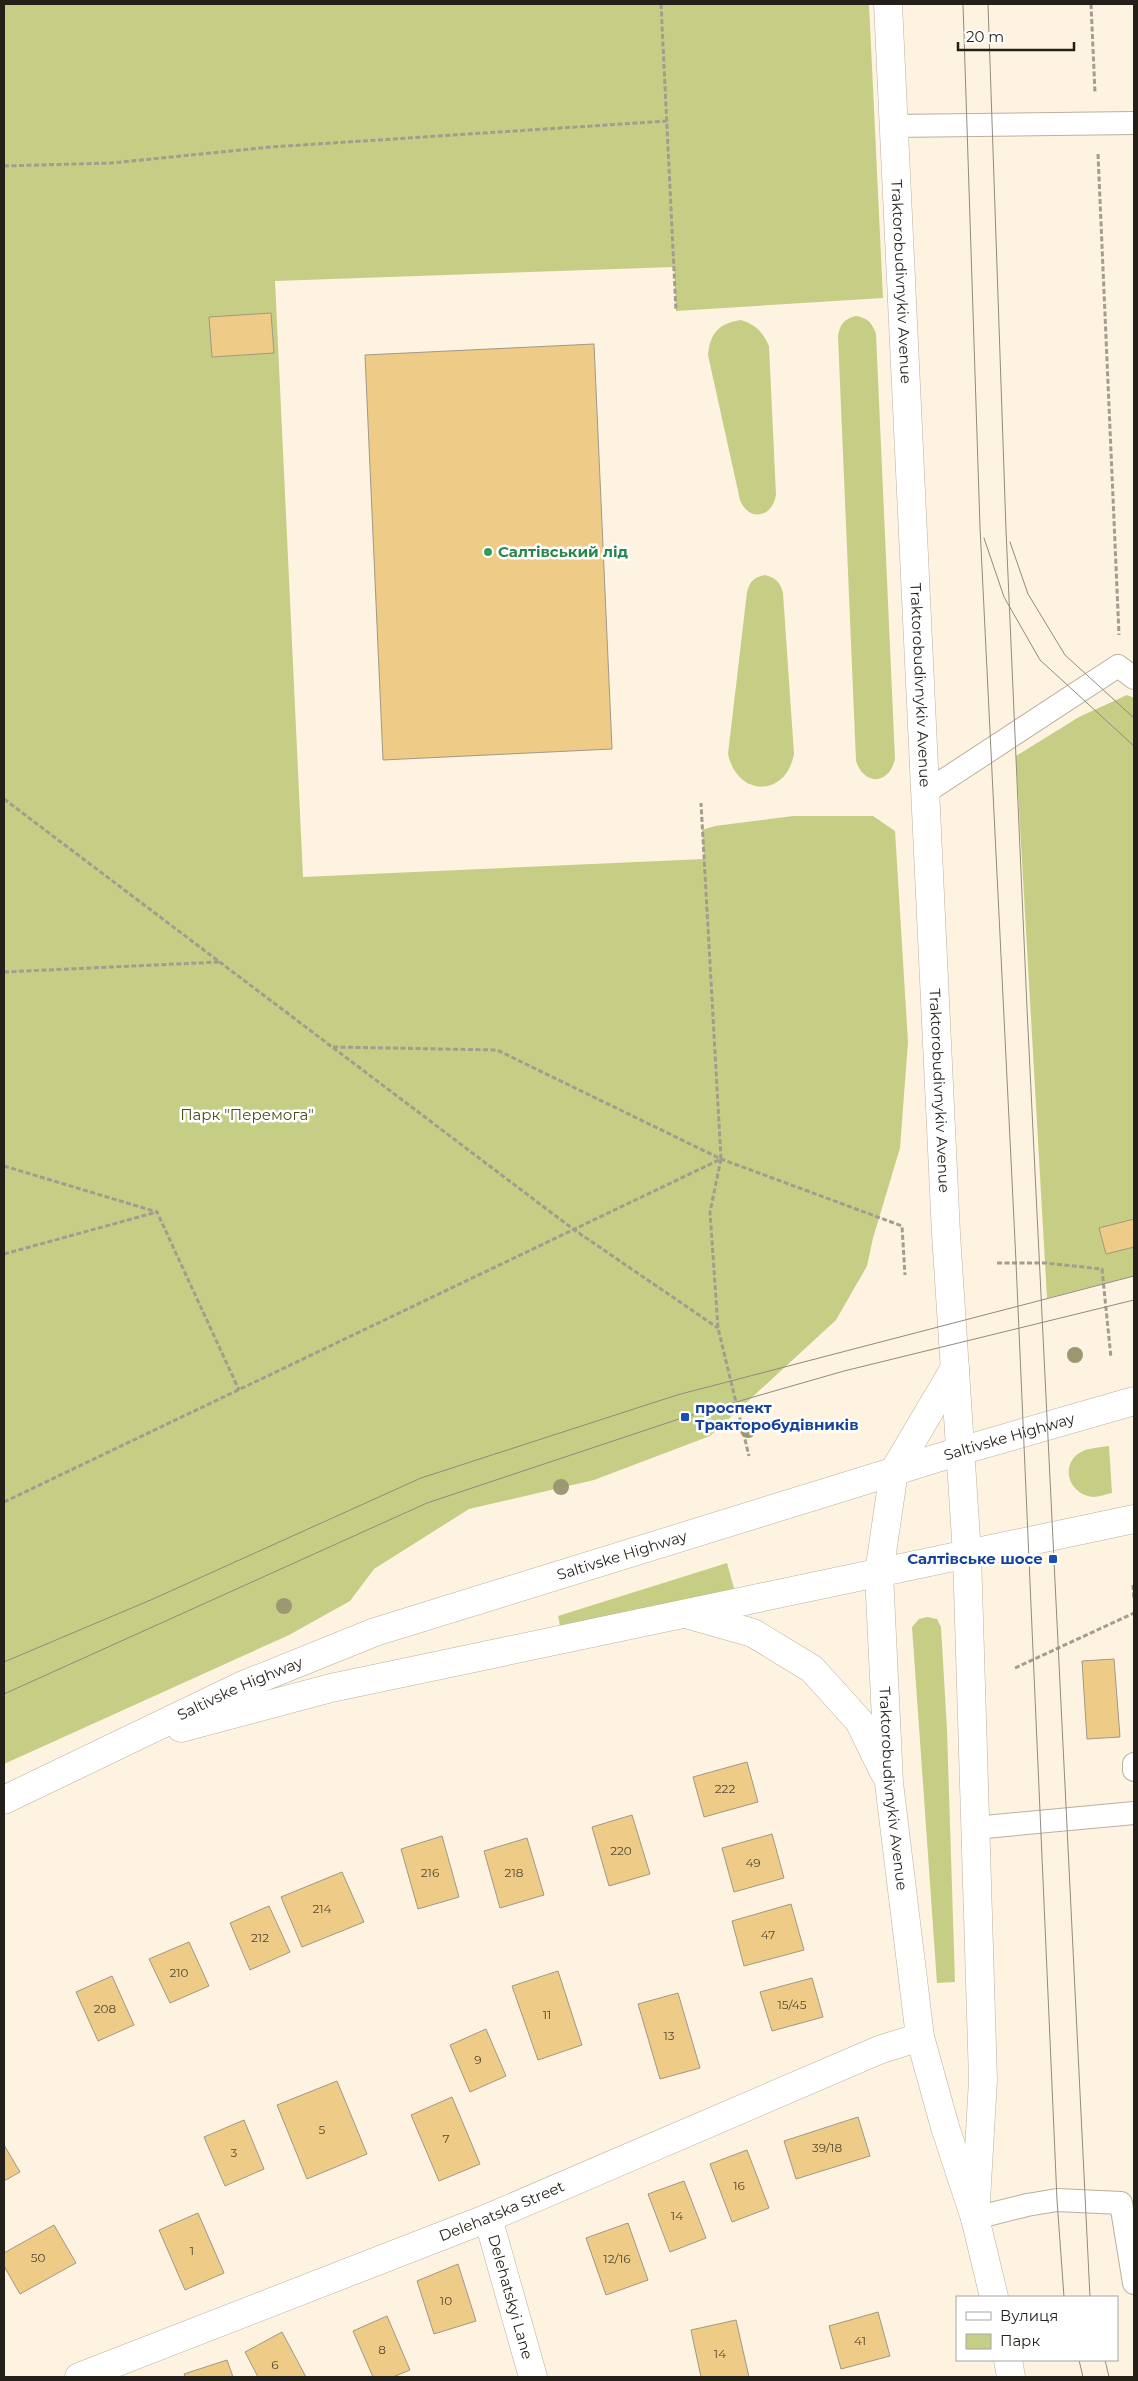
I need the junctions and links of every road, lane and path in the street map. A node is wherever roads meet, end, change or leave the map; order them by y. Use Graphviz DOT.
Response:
graph roads {
  1 [pos="661,4"];
  2 [pos="888,4"];
  3 [pos="1091,4"];
  4 [pos="667,121"];
  5 [pos="1134,123"];
  6 [pos="1097,124"];
  7 [pos="894,126"];
  8 [pos="4,166"];
  9 [pos="676,311"];
  10 [pos="1119,636"];
  11 [pos="1134,678"];
  12 [pos="926,792"];
  13 [pos="4,799"];
  14 [pos="700,803"];
  15 [pos="219,962"];
  16 [pos="4,972"];
  17 [pos="332,1047"];
  18 [pos="721,1159"];
  19 [pos="4,1166"];
  20 [pos="157,1212"];
  21 [pos="573,1229"];
  22 [pos="4,1254"];
  23 [pos="997,1263"];
  24 [pos="905,1274"];
  25 [pos="718,1328"];
  26 [pos="1111,1358"];
  27 [pos="955,1368"];
  28 [pos="240,1390"];
  29 [pos="1134,1401"];
  30 [pos="960,1451"];
  31 [pos="749,1456"];
  32 [pos="894,1471"];
  33 [pos="4,1502"];
  34 [pos="1134,1519"];
  35 [pos="967,1554"];
  36 [pos="879,1573"];
  37 [pos="1133,1584"];
  38 [pos="1134,1599"];
  39 [pos="1134,1613"];
  40 [pos="686,1614"];
  41 [pos="1015,1668"];
  42 [pos="122,1744"];
  43 [pos="1134,1764"];
  44 [pos="1134,1770"];
  45 [pos="890,1784"];
  46 [pos="4,1800"];
  47 [pos="1134,1813"];
  48 [pos="974,1828"];
  49 [pos="920,2037"];
  50 [pos="488,2218"];
  51 [pos="975,2218"];
  52 [pos="1134,2283"];
  53 [pos="994,2296"];
  54 [pos="1008,2361"];
  55 [pos="78,2377"];
  56 [pos="533,2377"];
  57 [pos="1011,2377"];
  1 -- 4 [label="path"];
  2 -- 7 [label="main road, Traktorobudivnykiv Avenue"];
  3 -- 6 [label="path"];
  4 -- 8 [label="path"];
  4 -- 9 [label="path"];
  5 -- 6 [label="lane"];
  6 -- 7 [label="lane"];
  6 -- 10 [label="path"];
  7 -- 12 [label="main road, Traktorobudivnykiv Avenue"];
  11 -- 12 [label="lane"];
  12 -- 27 [label="main road, Traktorobudivnykiv Avenue"];
  13 -- 15 [label="path"];
  14 -- 18 [label="path"];
  15 -- 16 [label="path"];
  15 -- 17 [label="path"];
  17 -- 18 [label="path"];
  17 -- 21 [label="path"];
  18 -- 21 [label="path"];
  18 -- 24 [label="path"];
  18 -- 25 [label="path"];
  19 -- 20 [label="path"];
  20 -- 22 [label="path"];
  20 -- 28 [label="path"];
  21 -- 25 [label="path"];
  21 -- 28 [label="path"];
  23 -- 26 [label="path"];
  25 -- 31 [label="path"];
  27 -- 30 [label="main road, Traktorobudivnykiv Avenue"];
  27 -- 32 [label="main road, Traktorobudivnykiv Avenue"];
  28 -- 33 [label="path"];
  29 -- 30 [label="main road, Saltivske Highway"];
  30 -- 32 [label="main road, Saltivske Highway"];
  30 -- 35 [label="main road, Traktorobudivnykiv Avenue"];
  32 -- 36 [label="main road, Traktorobudivnykiv Avenue"];
  32 -- 42 [label="main road, Saltivske Highway"];
  34 -- 35 [label="main road, Saltivske Highway"];
  35 -- 36 [label="main road, Saltivske Highway"];
  35 -- 48 [label="main road, Traktorobudivnykiv Avenue"];
  36 -- 40 [label="main road, Saltivske Highway"];
  36 -- 45 [label="main road, Traktorobudivnykiv Avenue"];
  37 -- 38 [label="path"];
  39 -- 41 [label="path"];
  40 -- 42 [label="main road, Saltivske Highway"];
  40 -- 45 [label="main road"];
  42 -- 46 [label="main road, Saltivske Highway"];
  43 -- 44 [label="lane"];
  45 -- 49 [label="main road, Traktorobudivnykiv Avenue"];
  47 -- 48 [label="lane"];
  48 -- 51 [label="main road, Traktorobudivnykiv Avenue"];
  49 -- 50 [label="main road, Delehatska Street"];
  49 -- 51 [label="main road, Traktorobudivnykiv Avenue"];
  50 -- 55 [label="main road, Delehatska Street"];
  50 -- 56 [label="main road, Delehatskyi Lane"];
  51 -- 52 [label="lane"];
  51 -- 53 [label="main road, Traktorobudivnykiv Avenue"];
  54 -- 57 [label="main road"];
}
